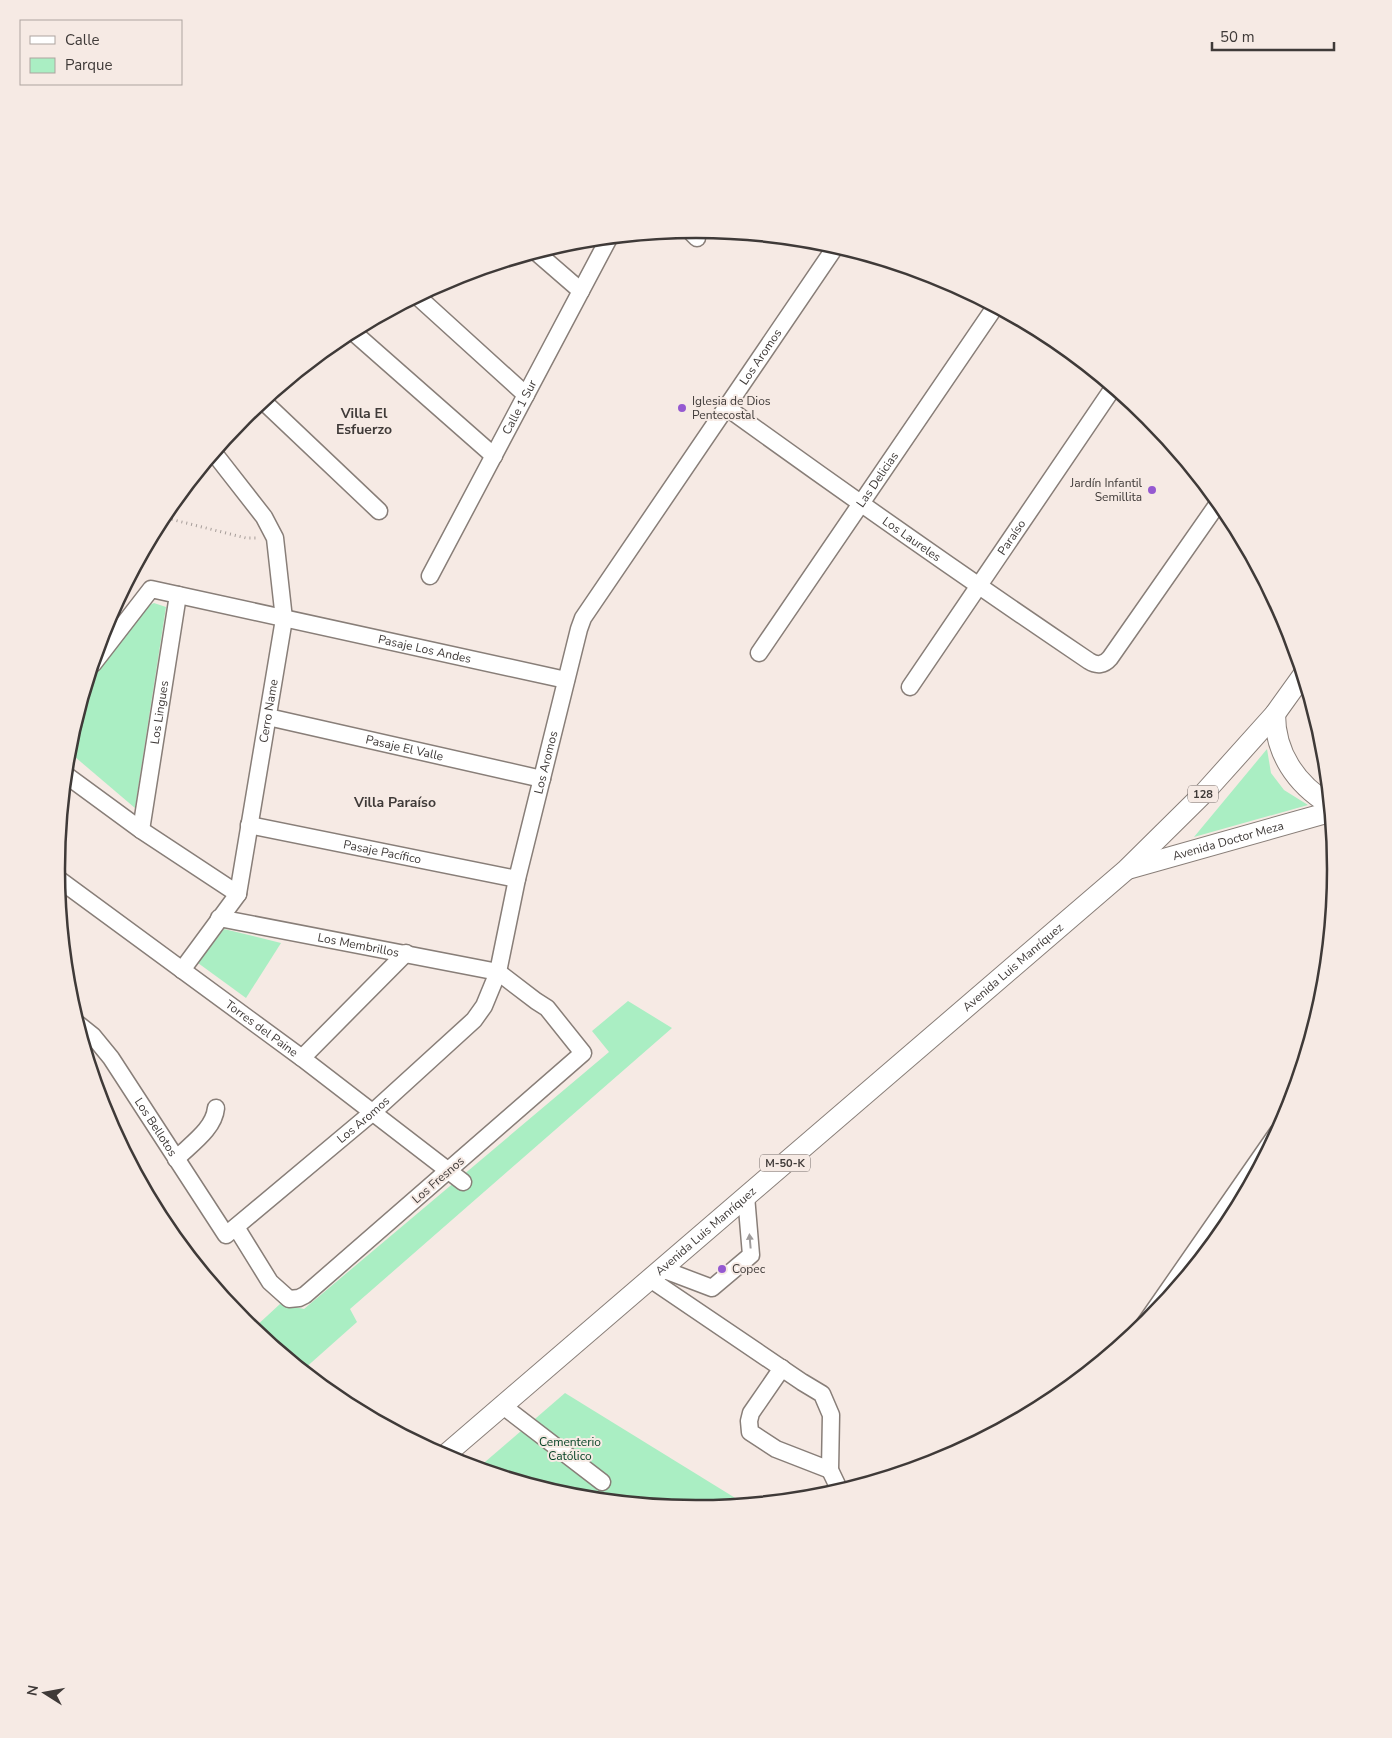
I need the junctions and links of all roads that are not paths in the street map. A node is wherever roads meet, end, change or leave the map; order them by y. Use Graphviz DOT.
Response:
graph roads {
  1 [pos="606,244"];
  2 [pos="831,253"];
  3 [pos="542,258"];
  4 [pos="581,291"];
  5 [pos="423,300"];
  6 [pos="992,312"];
  7 [pos="358,336"];
  8 [pos="1110,393"];
  9 [pos="526,396"];
  10 [pos="268,406"];
  11 [pos="726,406"];
  12 [pos="494,456"];
  13 [pos="218,458"];
  14 [pos="861,504"];
  15 [pos="1214,509"];
  16 [pos="379,511"];
  17 [pos="430,576"];
  18 [pos="979,586"];
  19 [pos="178,595"];
  20 [pos="284,619"];
  21 [pos="105,649"];
  22 [pos="759,653"];
  23 [pos="566,680"];
  24 [pos="1298,682"];
  25 [pos="910,687"];
  26 [pos="1275,714"];
  27 [pos="268,717"];
  28 [pos="71,779"];
  29 [pos="542,779"];
  30 [pos="1323,800"];
  31 [pos="1325,814"];
  32 [pos="249,825"];
  33 [pos="141,830"];
  34 [pos="1126,870"];
  35 [pos="517,879"];
  36 [pos="65,884"];
  37 [pos="238,894"];
  38 [pos="220,918"];
  39 [pos="406,953"];
  40 [pos="182,970"];
  41 [pos="498,972"];
  42 [pos="87,1031"];
  43 [pos="302,1058"];
  44 [pos="216,1108"];
  45 [pos="373,1112"];
  46 [pos="176,1159"];
  47 [pos="447,1172"];
  48 [pos="463,1182"];
  49 [pos="746,1196"];
  50 [pos="1224,1215"];
  51 [pos="1217,1226"];
  52 [pos="231,1231"];
  53 [pos="656,1274"];
  54 [pos="290,1299"];
  55 [pos="782,1368"];
  56 [pos="503,1406"];
  57 [pos="451,1450"];
  58 [pos="830,1470"];
  59 [pos="602,1482"];
  60 [pos="836,1484"];
  1 -- 4 [label="street, Calle 1 Sur"];
  2 -- 11 [label="street, Los Aromos"];
  3 -- 4 [label="street"];
  4 -- 9 [label="street, Calle 1 Sur"];
  5 -- 9 [label="street"];
  6 -- 14 [label="street, Las Delicias"];
  7 -- 12 [label="street"];
  8 -- 18 [label="street, Paraíso"];
  9 -- 12 [label="street, Calle 1 Sur"];
  10 -- 16 [label="street"];
  11 -- 14 [label="street, Los Laureles"];
  11 -- 23 [label="street, Los Aromos"];
  12 -- 17 [label="street, Calle 1 Sur"];
  13 -- 20 [label="street, Cerro Name"];
  14 -- 18 [label="street, Los Laureles"];
  14 -- 22 [label="street, Las Delicias"];
  15 -- 18 [label="street, Los Laureles"];
  18 -- 25 [label="street, Paraíso"];
  19 -- 20 [label="street, Pasaje Los Andes"];
  19 -- 21 [label="street, Pasaje Los Andes"];
  19 -- 33 [label="street, Los Lingues"];
  20 -- 23 [label="street, Pasaje Los Andes"];
  20 -- 27 [label="street, Cerro Name"];
  23 -- 29 [label="street, Los Aromos"];
  24 -- 26 [label="main road, 128"];
  26 -- 30 [label="main road"];
  26 -- 34 [label="main road, 128"];
  27 -- 29 [label="street, Pasaje El Valle"];
  27 -- 32 [label="street, Cerro Name"];
  28 -- 33 [label="street"];
  29 -- 35 [label="street, Los Aromos"];
  31 -- 34 [label="main road, Avenida Doctor Meza"];
  32 -- 35 [label="street, Pasaje Pacífico"];
  32 -- 37 [label="street, Cerro Name"];
  33 -- 37 [label="street"];
  34 -- 49 [label="main road, Avenida Luis Manríquez / M-50-K"];
  35 -- 41 [label="street, Los Aromos"];
  36 -- 40 [label="street, Torres del Paine"];
  37 -- 38 [label="street, Cerro Name"];
  38 -- 39 [label="street, Los Membrillos"];
  38 -- 40 [label="street, Cerro Name"];
  39 -- 41 [label="street, Los Membrillos"];
  39 -- 43 [label="street"];
  40 -- 43 [label="street, Torres del Paine"];
  41 -- 45 [label="street, Los Aromos"];
  41 -- 47 [label="street, Los Fresnos"];
  42 -- 46 [label="street, Los Bellotos"];
  43 -- 45 [label="street, Torres del Paine"];
  44 -- 46 [label="street"];
  45 -- 47 [label="street, Torres del Paine"];
  45 -- 52 [label="street, Los Aromos"];
  46 -- 52 [label="street, Los Bellotos"];
  47 -- 48 [label="street, Torres del Paine"];
  47 -- 54 [label="street, Los Fresnos"];
  49 -- 53 [label="main road, Avenida Luis Manríquez / M-50-K"];
  53 -- 49 [label="street, one-way"];
  50 -- 51 [label="street"];
  52 -- 54 [label="street, Los Bellotos"];
  53 -- 55 [label="street"];
  53 -- 56 [label="main road, Avenida Luis Manríquez / M-50-K"];
  55 -- 58 [label="street"];
  55 -- 58 [label="street"];
  56 -- 57 [label="main road, Avenida Luis Manríquez / M-50-K"];
  56 -- 59 [label="street"];
  58 -- 60 [label="street"];
}
